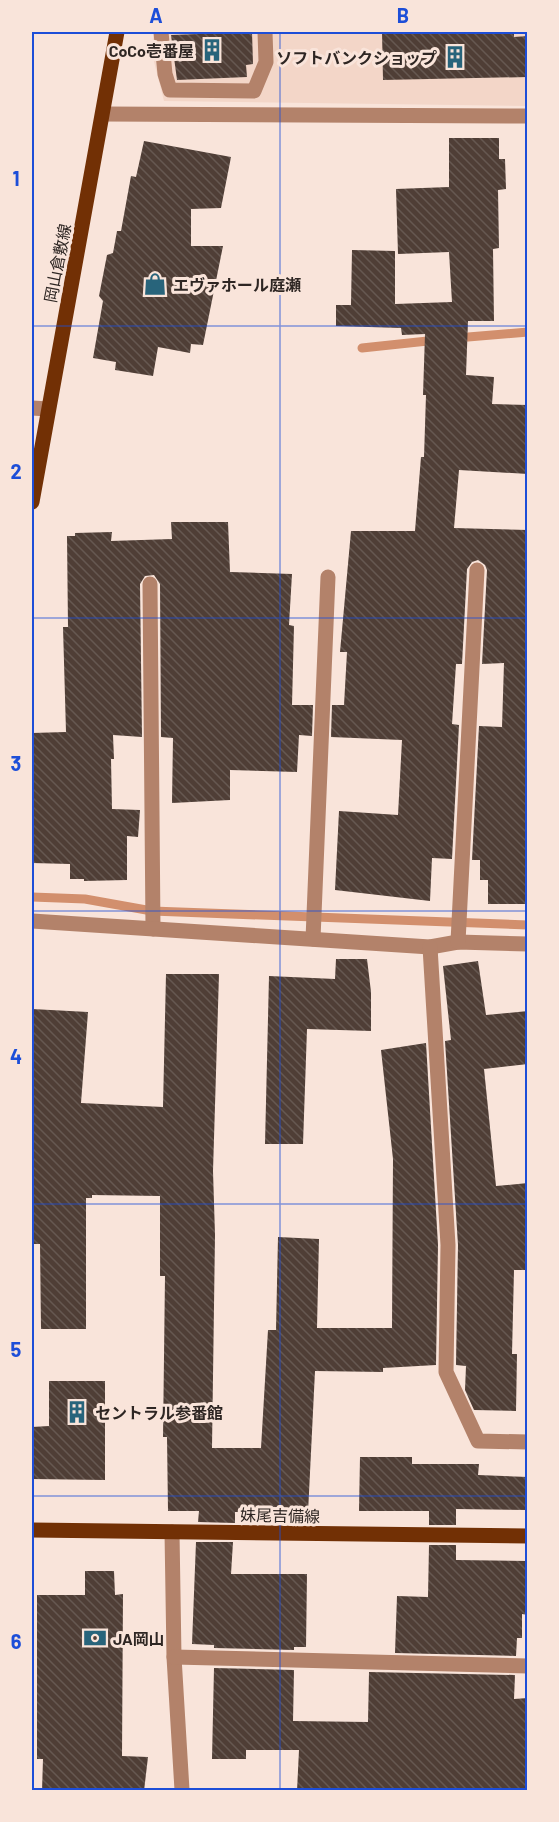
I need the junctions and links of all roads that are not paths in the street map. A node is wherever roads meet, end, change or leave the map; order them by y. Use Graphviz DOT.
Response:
graph roads {
  1 [pos="117,32"];
  2 [pos="161,32"];
  3 [pos="265,32"];
  4 [pos="103,114"];
  5 [pos="528,117"];
  6 [pos="32,408"];
  7 [pos="48,409"];
  8 [pos="32,502"];
  9 [pos="477,570"];
  10 [pos="328,578"];
  11 [pos="150,584"];
  12 [pos="32,921"];
  13 [pos="153,929"];
  14 [pos="313,939"];
  15 [pos="458,942"];
  16 [pos="528,944"];
  17 [pos="430,947"];
  18 [pos="528,1442"];
  19 [pos="32,1530"];
  20 [pos="172,1532"];
  21 [pos="528,1536"];
  22 [pos="174,1657"];
  23 [pos="528,1666"];
  24 [pos="182,1791"];
  1 -- 4 [label="main road, 岡山倉敷線"];
  2 -- 3 [label="street"];
  4 -- 5 [label="street"];
  4 -- 7 [label="main road, 岡山倉敷線"];
  6 -- 7 [label="street"];
  7 -- 8 [label="main road, 岡山倉敷線"];
  9 -- 15 [label="street"];
  10 -- 14 [label="street"];
  11 -- 13 [label="street"];
  12 -- 13 [label="street"];
  13 -- 14 [label="street"];
  14 -- 17 [label="street"];
  15 -- 16 [label="street"];
  15 -- 17 [label="street"];
  17 -- 18 [label="street"];
  19 -- 20 [label="main road, 妹尾吉備線"];
  20 -- 21 [label="main road, 妹尾吉備線"];
  20 -- 22 [label="street"];
  22 -- 23 [label="street"];
  22 -- 24 [label="street"];
}
